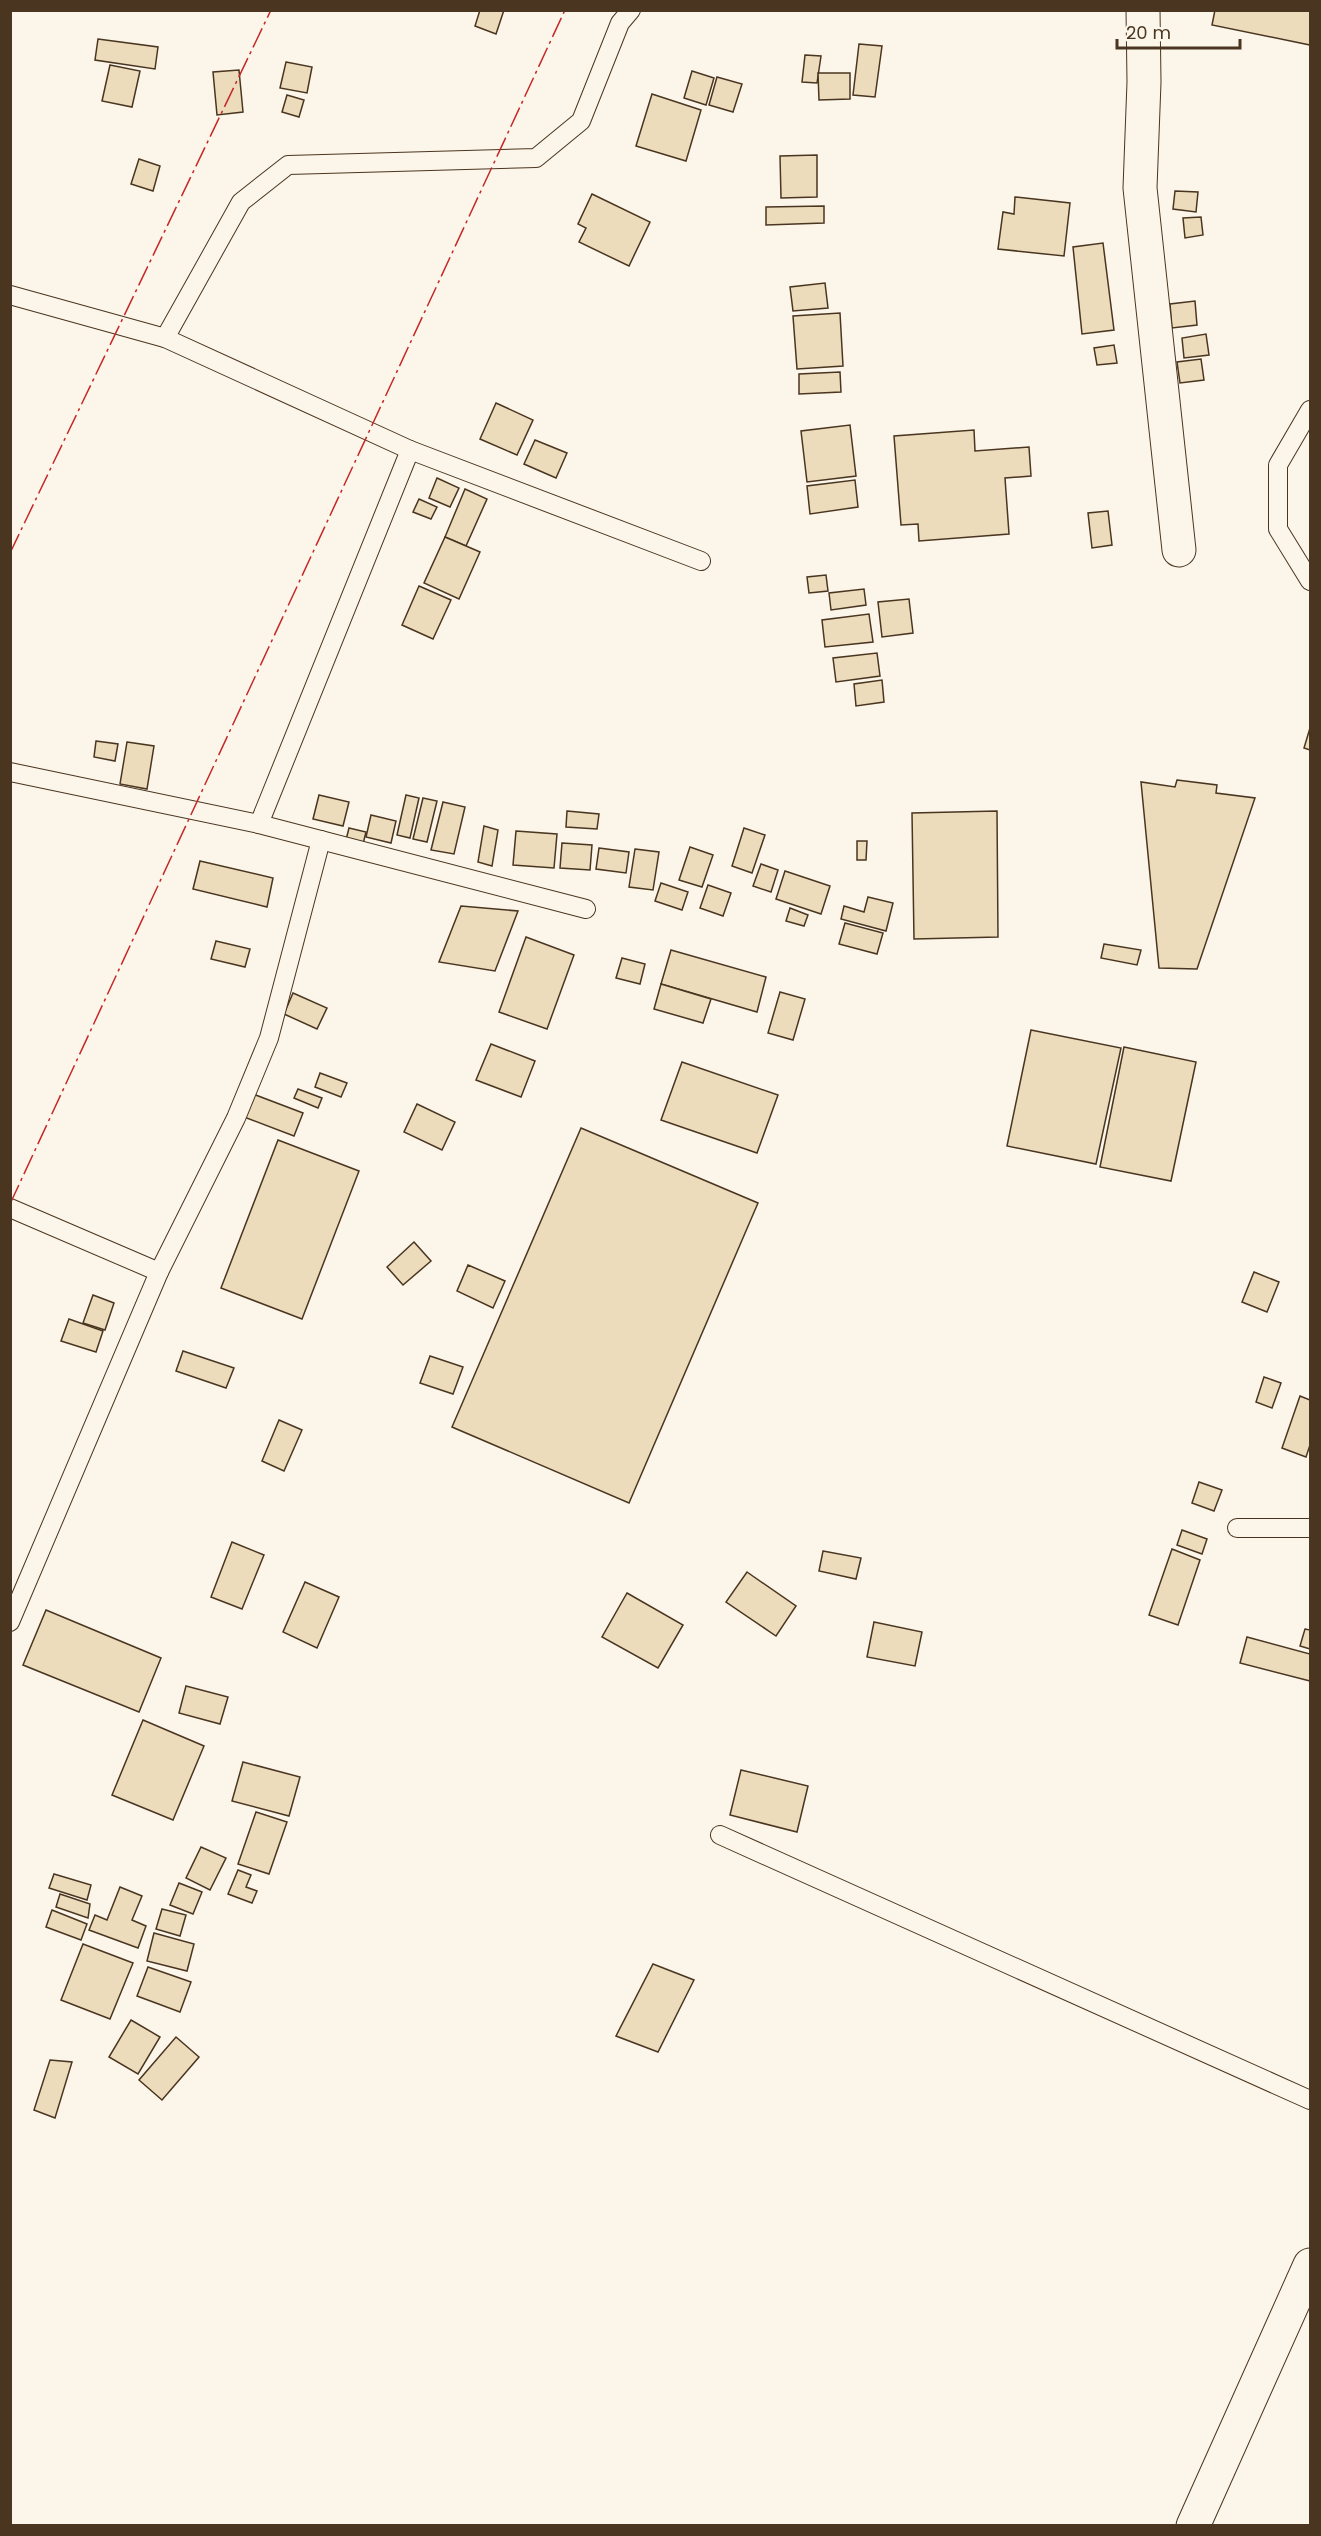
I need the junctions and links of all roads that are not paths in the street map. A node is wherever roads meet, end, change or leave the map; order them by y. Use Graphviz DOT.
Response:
graph roads {
  1 [pos="631,10"];
  2 [pos="1143,10"];
  3 [pos="10,295"];
  4 [pos="165,338"];
  5 [pos="1311,410"];
  6 [pos="410,450"];
  7 [pos="1179,550"];
  8 [pos="701,561"];
  9 [pos="1311,581"];
  10 [pos="10,772"];
  11 [pos="259,824"];
  12 [pos="321,840"];
  13 [pos="586,909"];
  14 [pos="10,1208"];
  15 [pos="159,1272"];
  16 [pos="1237,1528"];
  17 [pos="1311,1528"];
  18 [pos="10,1622"];
  19 [pos="720,1835"];
  20 [pos="1311,2100"];
  21 [pos="1311,2265"];
  22 [pos="1193,2526"];
  1 -- 4 [label="lane"];
  2 -- 7 [label="street"];
  3 -- 4 [label="lane"];
  4 -- 6 [label="lane"];
  5 -- 9 [label="lane"];
  6 -- 8 [label="lane"];
  6 -- 11 [label="lane"];
  10 -- 11 [label="lane"];
  11 -- 12 [label="lane"];
  12 -- 13 [label="lane"];
  12 -- 15 [label="lane"];
  14 -- 15 [label="lane"];
  15 -- 18 [label="lane"];
  16 -- 17 [label="lane"];
  19 -- 20 [label="lane"];
  21 -- 22 [label="street"];
}
